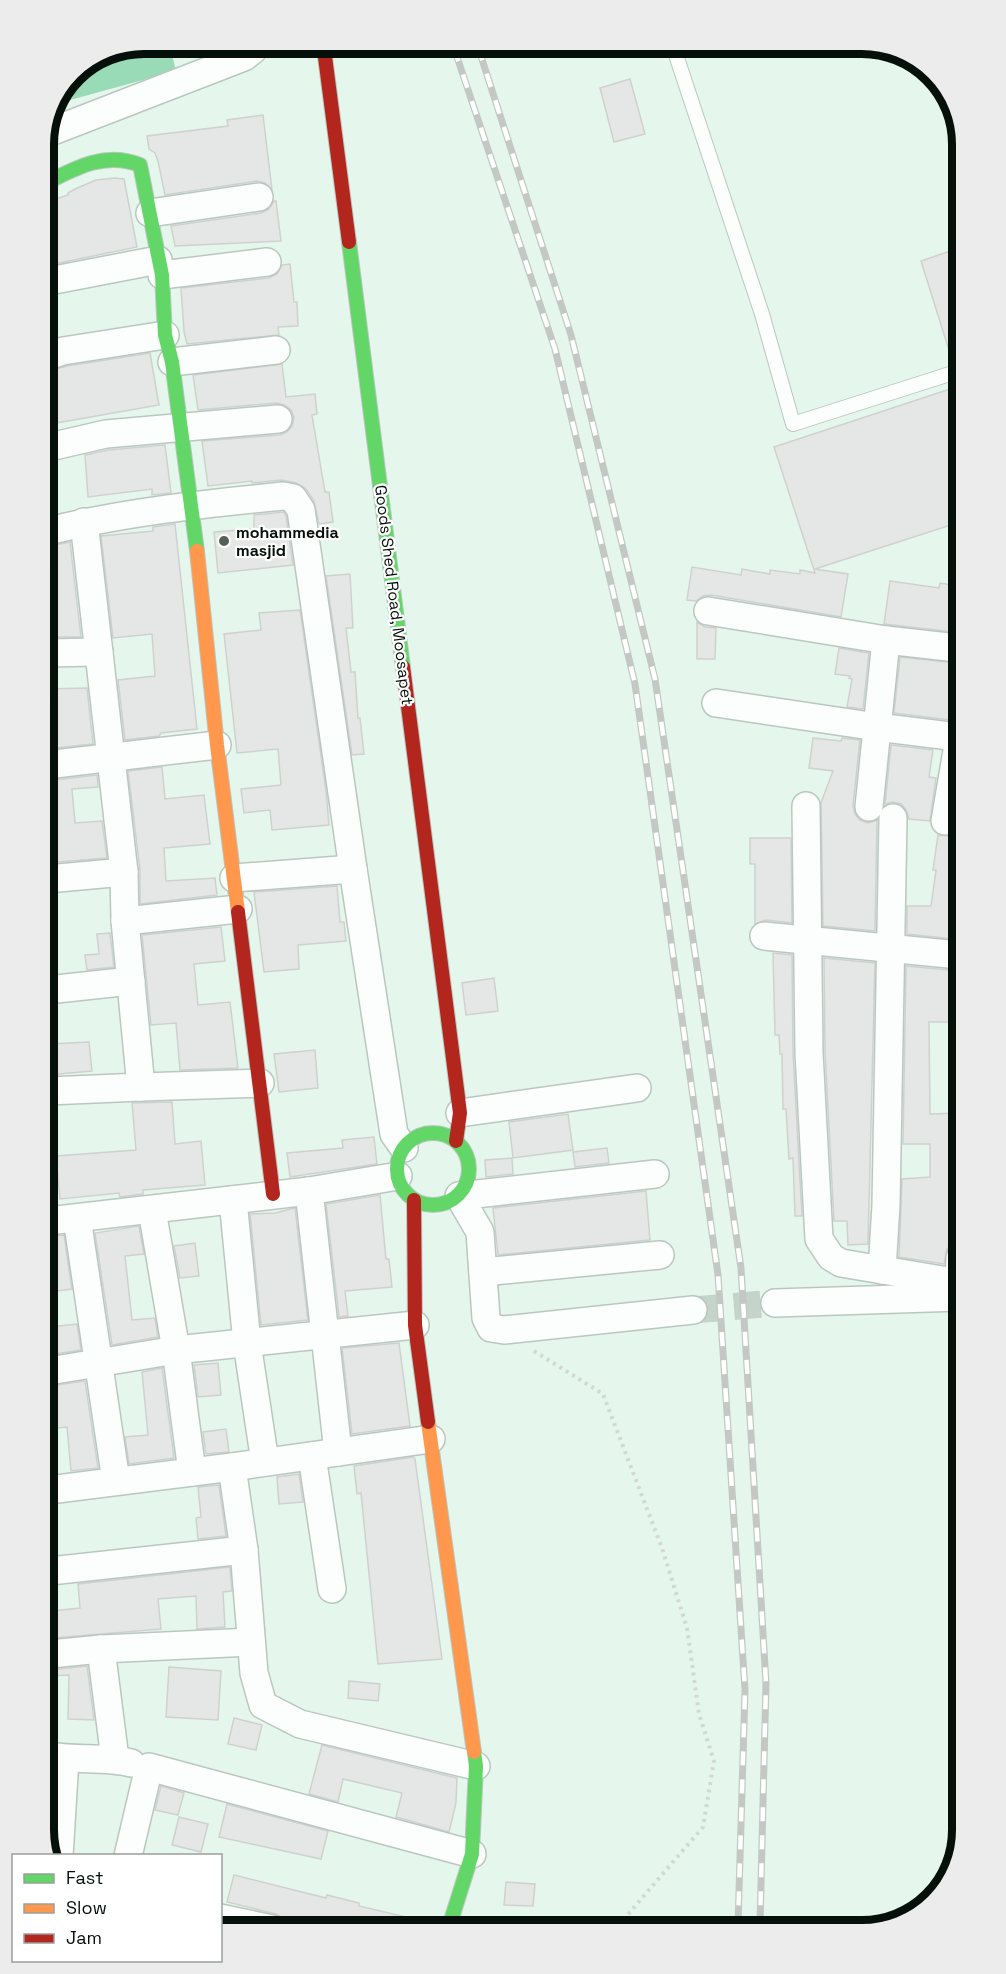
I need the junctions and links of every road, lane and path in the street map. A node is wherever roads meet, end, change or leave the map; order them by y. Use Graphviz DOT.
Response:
graph roads {
  1 [pos="248,54"];
  2 [pos="325,54"];
  3 [pos="676,54"];
  4 [pos="55,131"];
  5 [pos="54,179"];
  6 [pos="259,198"];
  7 [pos="150,213"];
  8 [pos="267,262"];
  9 [pos="160,268"];
  10 [pos="54,281"];
  11 [pos="165,335"];
  12 [pos="276,350"];
  13 [pos="54,354"];
  14 [pos="172,362"];
  15 [pos="952,373"];
  16 [pos="278,419"];
  17 [pos="181,429"];
  18 [pos="54,446"];
  19 [pos="192,505"];
  20 [pos="84,522"];
  21 [pos="54,530"];
  22 [pos="708,611"];
  23 [pos="886,640"];
  24 [pos="952,647"];
  25 [pos="99,652"];
  26 [pos="54,653"];
  27 [pos="716,703"];
  28 [pos="877,727"];
  29 [pos="952,736"];
  30 [pos="217,745"];
  31 [pos="112,758"];
  32 [pos="54,764"];
  33 [pos="952,780"];
  34 [pos="806,806"];
  35 [pos="868,807"];
  36 [pos="893,818"];
  37 [pos="945,821"];
  38 [pos="353,869"];
  39 [pos="124,872"];
  40 [pos="54,878"];
  41 [pos="234,878"];
  42 [pos="238,909"];
  43 [pos="125,921"];
  44 [pos="764,936"];
  45 [pos="807,940"];
  46 [pos="890,948"];
  47 [pos="952,954"];
  48 [pos="131,981"];
  49 [pos="54,989"];
  50 [pos="260,1083"];
  51 [pos="141,1087"];
  52 [pos="637,1088"];
  53 [pos="54,1091"];
  54 [pos="460,1113"];
  55 [pos="456,1141"];
  56 [pos="404,1148"];
  57 [pos="655,1174"];
  58 [pos="398,1176"];
  59 [pos="309,1191"];
  60 [pos="273,1194"];
  61 [pos="459,1196"];
  62 [pos="233,1200"];
  63 [pos="414,1200"];
  64 [pos="153,1210"];
  65 [pos="77,1218"];
  66 [pos="54,1220"];
  67 [pos="660,1255"];
  68 [pos="882,1270"];
  69 [pos="483,1272"];
  70 [pos="952,1279"];
  71 [pos="952,1281"];
  72 [pos="774,1303"];
  73 [pos="693,1310"];
  74 [pos="415,1325"];
  75 [pos="326,1335"];
  76 [pos="247,1343"];
  77 [pos="531,1349"];
  78 [pos="176,1350"];
  79 [pos="98,1363"];
  80 [pos="54,1370"];
  81 [pos="431,1439"];
  82 [pos="325,1454"];
  83 [pos="265,1462"];
  84 [pos="232,1467"];
  85 [pos="192,1472"];
  86 [pos="116,1481"];
  87 [pos="54,1489"];
  88 [pos="244,1550"];
  89 [pos="54,1571"];
  90 [pos="332,1589"];
  91 [pos="251,1642"];
  92 [pos="101,1649"];
  93 [pos="54,1654"];
  94 [pos="58,1758"];
  95 [pos="115,1759"];
  96 [pos="476,1766"];
  97 [pos="149,1767"];
  98 [pos="59,1854"];
  99 [pos="128,1854"];
  100 [pos="471,1854"];
  101 [pos="451,1920"];
  102 [pos="623,1920"];
  1 -- 4 [label="street"];
  2 -- 54 [label="street, Goods Shed Road, Moosapet"];
  3 -- 15 [label="lane"];
  5 -- 7 [label="street"];
  6 -- 7 [label="street"];
  7 -- 9 [label="street"];
  8 -- 9 [label="street"];
  9 -- 10 [label="street"];
  9 -- 11 [label="street"];
  11 -- 13 [label="street"];
  11 -- 14 [label="street"];
  12 -- 14 [label="street"];
  14 -- 17 [label="street"];
  16 -- 17 [label="street"];
  17 -- 18 [label="street"];
  17 -- 19 [label="street"];
  19 -- 20 [label="street"];
  19 -- 30 [label="street"];
  19 -- 38 [label="street"];
  20 -- 21 [label="street"];
  20 -- 25 [label="street"];
  22 -- 23 [label="street"];
  23 -- 24 [label="street"];
  23 -- 28 [label="street"];
  25 -- 26 [label="street"];
  25 -- 31 [label="street"];
  27 -- 28 [label="street"];
  28 -- 29 [label="street"];
  28 -- 35 [label="street"];
  30 -- 31 [label="street"];
  30 -- 41 [label="street"];
  31 -- 32 [label="street"];
  31 -- 39 [label="street"];
  33 -- 37 [label="street"];
  34 -- 45 [label="street"];
  36 -- 46 [label="street"];
  38 -- 41 [label="street"];
  38 -- 56 [label="street"];
  39 -- 40 [label="street"];
  39 -- 43 [label="street"];
  41 -- 42 [label="street"];
  42 -- 43 [label="street"];
  42 -- 50 [label="street"];
  43 -- 48 [label="street"];
  44 -- 45 [label="street"];
  45 -- 46 [label="street"];
  45 -- 68 [label="street"];
  46 -- 47 [label="street"];
  46 -- 68 [label="street"];
  48 -- 49 [label="street"];
  48 -- 51 [label="street"];
  50 -- 51 [label="street"];
  50 -- 60 [label="street"];
  51 -- 53 [label="street"];
  52 -- 54 [label="street"];
  54 -- 55 [label="street, Goods Shed Road, Moosapet"];
  55 -- 56 [label="street"];
  55 -- 61 [label="street"];
  56 -- 58 [label="street"];
  57 -- 61 [label="street"];
  58 -- 59 [label="street"];
  58 -- 63 [label="street"];
  59 -- 60 [label="street"];
  59 -- 75 [label="street"];
  60 -- 62 [label="street"];
  61 -- 63 [label="street"];
  61 -- 69 [label="street"];
  62 -- 64 [label="street"];
  62 -- 76 [label="street"];
  63 -- 74 [label="street"];
  64 -- 65 [label="street"];
  64 -- 78 [label="street"];
  65 -- 66 [label="street"];
  65 -- 79 [label="street"];
  67 -- 69 [label="street"];
  68 -- 70 [label="street"];
  69 -- 73 [label="street"];
  71 -- 72 [label="street"];
  74 -- 75 [label="street"];
  74 -- 81 [label="street"];
  75 -- 76 [label="street"];
  75 -- 82 [label="street"];
  76 -- 78 [label="street"];
  76 -- 83 [label="street"];
  77 -- 102 [label="path"];
  78 -- 79 [label="street"];
  78 -- 85 [label="street"];
  79 -- 80 [label="street"];
  79 -- 86 [label="street"];
  81 -- 82 [label="street"];
  81 -- 96 [label="street"];
  82 -- 83 [label="street"];
  82 -- 90 [label="street"];
  83 -- 84 [label="street"];
  84 -- 85 [label="street"];
  84 -- 88 [label="street"];
  85 -- 86 [label="street"];
  86 -- 87 [label="street"];
  88 -- 89 [label="street"];
  88 -- 91 [label="street"];
  91 -- 92 [label="street"];
  91 -- 96 [label="street"];
  92 -- 93 [label="street"];
  92 -- 95 [label="street"];
  94 -- 95 [label="street"];
  94 -- 98 [label="street"];
  95 -- 97 [label="street"];
  96 -- 100 [label="street"];
  97 -- 99 [label="street"];
  97 -- 100 [label="street"];
  100 -- 101 [label="street"];
}
